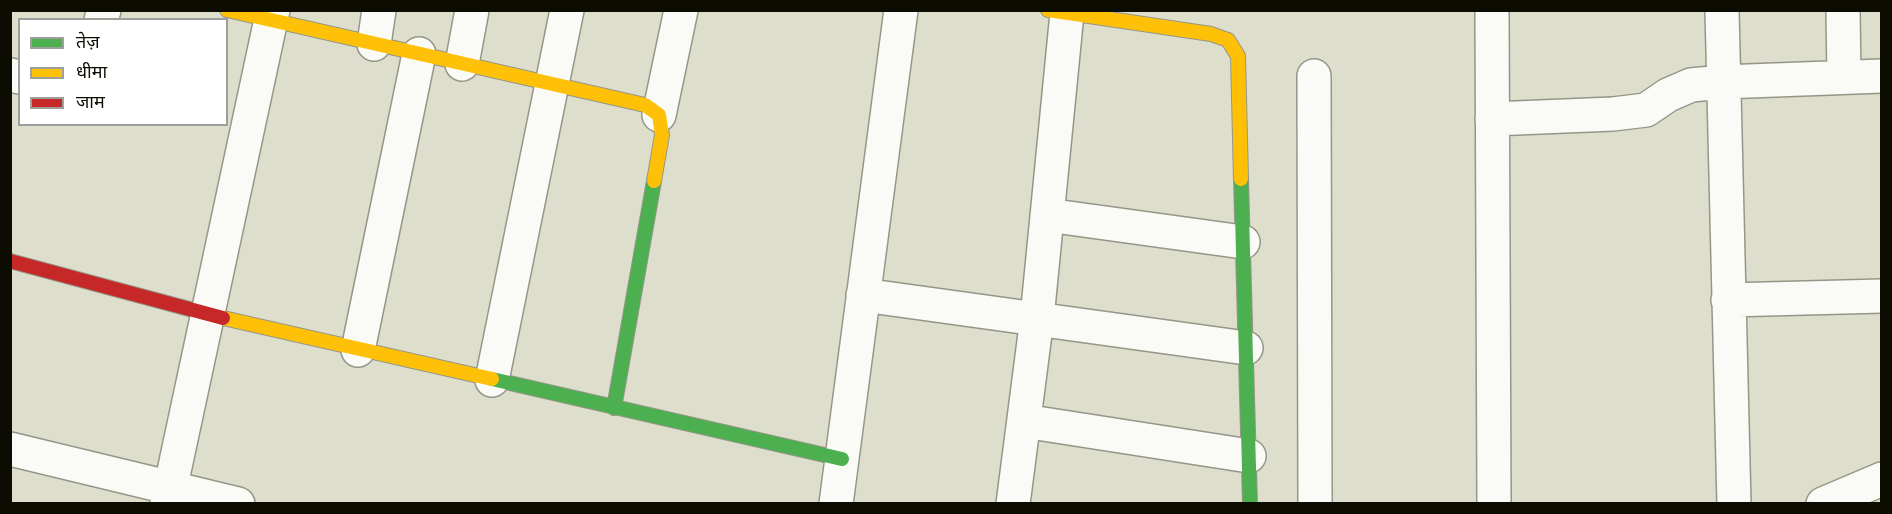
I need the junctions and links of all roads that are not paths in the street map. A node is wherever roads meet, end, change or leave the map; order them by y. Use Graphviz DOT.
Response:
graph roads {
  1 [pos="227,10"];
  2 [pos="379,10"];
  3 [pos="472,10"];
  4 [pos="567,10"];
  5 [pos="681,10"];
  6 [pos="900,10"];
  7 [pos="1492,10"];
  8 [pos="1722,10"];
  9 [pos="1843,10"];
  10 [pos="1057,12"];
  11 [pos="272,16"];
  12 [pos="374,44"];
  13 [pos="419,54"];
  14 [pos="462,64"];
  15 [pos="1314,76"];
  16 [pos="1881,76"];
  17 [pos="1845,77"];
  18 [pos="1722,82"];
  19 [pos="551,84"];
  20 [pos="659,115"];
  21 [pos="1492,119"];
  22 [pos="1047,215"];
  23 [pos="1243,242"];
  24 [pos="10,261"];
  25 [pos="863,295"];
  26 [pos="1881,296"];
  27 [pos="1728,300"];
  28 [pos="207,314"];
  29 [pos="1037,318"];
  30 [pos="1246,348"];
  31 [pos="358,350"];
  32 [pos="492,380"];
  33 [pos="614,408"];
  34 [pos="1024,421"];
  35 [pos="10,449"];
  36 [pos="1249,456"];
  37 [pos="842,459"];
  38 [pos="1881,479"];
  39 [pos="169,495"];
  40 [pos="238,504"];
  41 [pos="836,504"];
  42 [pos="1013,504"];
  43 [pos="1250,504"];
  44 [pos="1315,504"];
  45 [pos="1494,504"];
  46 [pos="1734,504"];
  47 [pos="1823,504"];
  1 -- 11 [label="street"];
  2 -- 12 [label="street"];
  3 -- 14 [label="street"];
  4 -- 19 [label="street"];
  5 -- 20 [label="street"];
  6 -- 25 [label="street"];
  7 -- 21 [label="street"];
  8 -- 18 [label="street"];
  9 -- 17 [label="street"];
  10 -- 22 [label="street"];
  10 -- 23 [label="street"];
  11 -- 12 [label="street"];
  11 -- 28 [label="street"];
  12 -- 13 [label="street"];
  13 -- 14 [label="street"];
  13 -- 31 [label="street"];
  14 -- 19 [label="street"];
  15 -- 44 [label="street"];
  16 -- 17 [label="street"];
  17 -- 18 [label="street"];
  18 -- 21 [label="street"];
  18 -- 27 [label="street"];
  19 -- 20 [label="street"];
  19 -- 32 [label="street"];
  20 -- 33 [label="street"];
  21 -- 45 [label="street"];
  22 -- 23 [label="street"];
  22 -- 29 [label="street"];
  23 -- 30 [label="street"];
  24 -- 28 [label="street"];
  25 -- 29 [label="street"];
  25 -- 37 [label="street"];
  26 -- 27 [label="street"];
  27 -- 46 [label="street"];
  28 -- 31 [label="street"];
  28 -- 39 [label="street"];
  29 -- 30 [label="street"];
  29 -- 34 [label="street"];
  30 -- 36 [label="street"];
  31 -- 32 [label="street"];
  32 -- 33 [label="street"];
  33 -- 37 [label="street"];
  34 -- 36 [label="street"];
  34 -- 42 [label="street"];
  35 -- 39 [label="street"];
  36 -- 43 [label="street"];
  37 -- 41 [label="street"];
  38 -- 47 [label="street"];
  39 -- 40 [label="street"];
}
